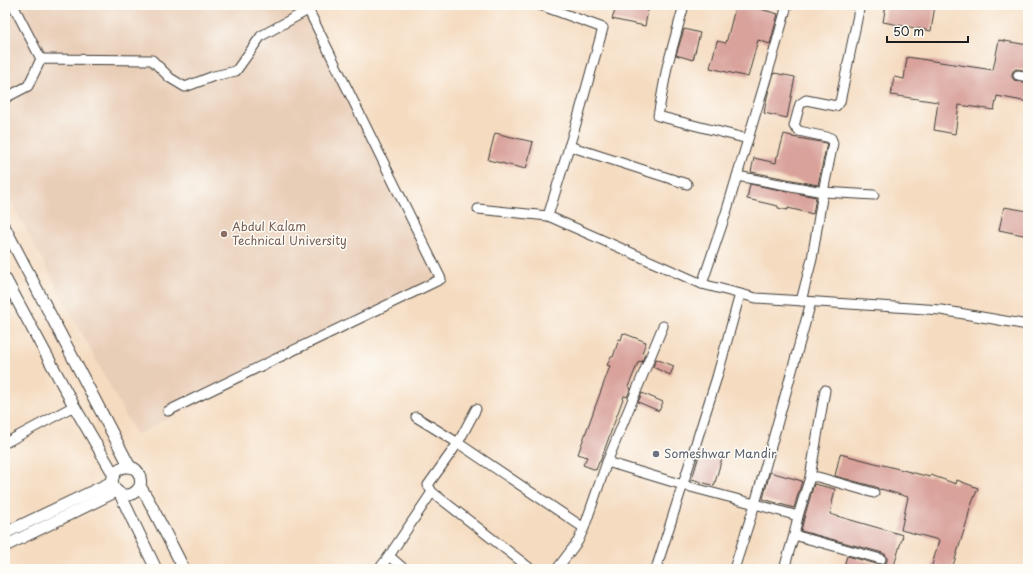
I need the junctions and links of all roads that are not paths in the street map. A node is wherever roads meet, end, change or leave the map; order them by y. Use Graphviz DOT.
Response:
graph roads {
  1 [pos="13,5"];
  2 [pos="540,5"];
  3 [pos="684,5"];
  4 [pos="787,5"];
  5 [pos="860,5"];
  6 [pos="307,8"];
  7 [pos="41,59"];
  8 [pos="1018,75"];
  9 [pos="1028,77"];
  10 [pos="5,98"];
  11 [pos="748,139"];
  12 [pos="569,146"];
  13 [pos="736,176"];
  14 [pos="687,184"];
  15 [pos="823,192"];
  16 [pos="874,195"];
  17 [pos="478,209"];
  18 [pos="548,216"];
  19 [pos="5,228"];
  20 [pos="5,278"];
  21 [pos="702,284"];
  22 [pos="740,294"];
  23 [pos="801,301"];
  24 [pos="812,302"];
  25 [pos="663,326"];
  26 [pos="1028,326"];
  27 [pos="825,390"];
  28 [pos="74,406"];
  29 [pos="476,408"];
  30 [pos="168,411"];
  31 [pos="416,417"];
  32 [pos="5,443"];
  33 [pos="458,443"];
  34 [pos="607,462"];
  35 [pos="130,467"];
  36 [pos="810,477"];
  37 [pos="683,485"];
  38 [pos="115,486"];
  39 [pos="140,486"];
  40 [pos="432,492"];
  41 [pos="874,493"];
  42 [pos="755,504"];
  43 [pos="798,516"];
  44 [pos="584,528"];
  45 [pos="5,533"];
  46 [pos="794,535"];
  47 [pos="5,546"];
  48 [pos="389,556"];
  49 [pos="881,559"];
  50 [pos="156,569"];
  51 [pos="184,569"];
  52 [pos="379,569"];
  53 [pos="404,569"];
  54 [pos="531,569"];
  55 [pos="558,569"];
  56 [pos="656,569"];
  57 [pos="734,569"];
  58 [pos="784,569"];
  1 -- 7 [label="street"];
  2 -- 12 [label="street"];
  3 -- 11 [label="street"];
  4 -- 11 [label="street"];
  5 -- 15 [label="street"];
  6 -- 7 [label="street"];
  6 -- 30 [label="street"];
  7 -- 10 [label="street"];
  8 -- 9 [label="street"];
  11 -- 13 [label="street"];
  12 -- 14 [label="street"];
  12 -- 18 [label="street"];
  13 -- 15 [label="street"];
  13 -- 21 [label="street"];
  15 -- 16 [label="street"];
  15 -- 23 [label="street"];
  17 -- 18 [label="street"];
  18 -- 21 [label="street"];
  19 -- 35 [label="street"];
  20 -- 28 [label="street"];
  21 -- 22 [label="street"];
  22 -- 23 [label="street"];
  22 -- 37 [label="street"];
  23 -- 24 [label="street"];
  24 -- 26 [label="street"];
  24 -- 42 [label="street"];
  25 -- 34 [label="street"];
  27 -- 36 [label="street"];
  28 -- 32 [label="street"];
  28 -- 38 [label="street"];
  29 -- 33 [label="street"];
  31 -- 33 [label="street"];
  33 -- 40 [label="street"];
  33 -- 44 [label="street"];
  34 -- 37 [label="street"];
  34 -- 44 [label="street"];
  35 -- 38 [label="street"];
  35 -- 39 [label="street"];
  36 -- 41 [label="street"];
  36 -- 43 [label="street"];
  37 -- 42 [label="street"];
  37 -- 56 [label="street"];
  38 -- 39 [label="street"];
  38 -- 45 [label="street"];
  38 -- 47 [label="street"];
  38 -- 50 [label="street"];
  39 -- 51 [label="street"];
  40 -- 48 [label="street"];
  40 -- 54 [label="street"];
  42 -- 43 [label="street"];
  42 -- 57 [label="street"];
  43 -- 46 [label="street"];
  44 -- 55 [label="street"];
  46 -- 49 [label="street"];
  46 -- 58 [label="street"];
  48 -- 52 [label="street"];
  48 -- 53 [label="street"];
}
